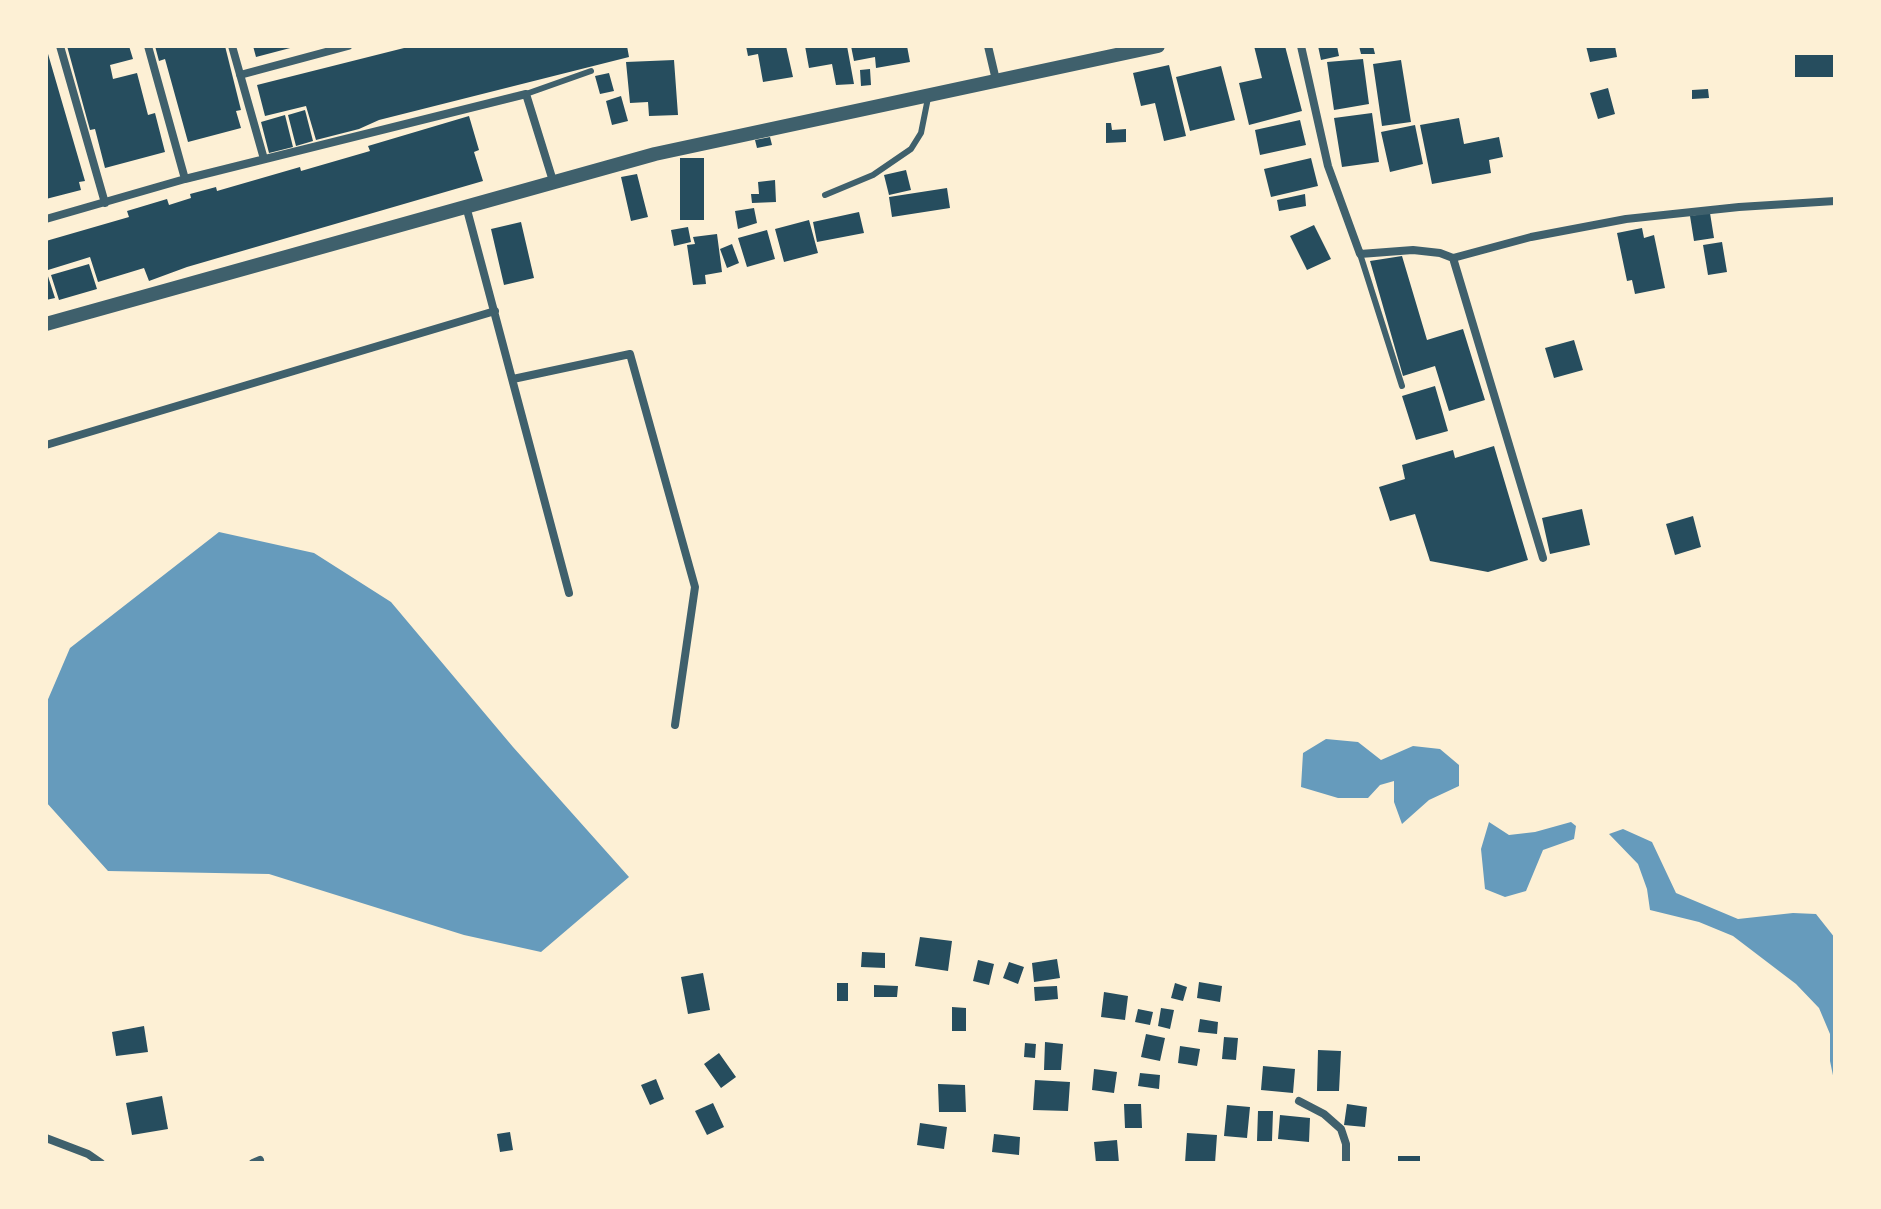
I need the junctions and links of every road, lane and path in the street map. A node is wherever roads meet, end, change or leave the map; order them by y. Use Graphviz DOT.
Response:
graph roads {
  1 [pos="60,46"];
  2 [pos="148,46"];
  3 [pos="232,46"];
  4 [pos="348,46"];
  5 [pos="988,46"];
  6 [pos="1158,46"];
  7 [pos="1301,46"];
  8 [pos="591,71"];
  9 [pos="240,75"];
  10 [pos="996,80"];
  11 [pos="526,94"];
  12 [pos="928,95"];
  13 [pos="264,159"];
  14 [pos="185,179"];
  15 [pos="553,181"];
  16 [pos="825,195"];
  17 [pos="1835,201"];
  18 [pos="105,203"];
  19 [pos="466,206"];
  20 [pos="46,219"];
  21 [pos="1360,254"];
  22 [pos="1453,258"];
  23 [pos="495,311"];
  24 [pos="46,324"];
  25 [pos="513,379"];
  26 [pos="1402,386"];
  27 [pos="46,445"];
  28 [pos="1543,558"];
  29 [pos="569,593"];
  30 [pos="675,725"];
  31 [pos="1299,1101"];
  32 [pos="46,1138"];
  33 [pos="101,1163"];
  34 [pos="1346,1163"];
  1 -- 18 [label="street"];
  2 -- 14 [label="street"];
  3 -- 9 [label="street"];
  4 -- 9 [label="street"];
  5 -- 10 [label="street"];
  6 -- 10 [label="street"];
  7 -- 21 [label="street"];
  8 -- 11 [label="lane"];
  9 -- 13 [label="street"];
  10 -- 12 [label="street"];
  11 -- 13 [label="street"];
  11 -- 15 [label="street"];
  12 -- 15 [label="street"];
  12 -- 16 [label="lane"];
  13 -- 14 [label="street"];
  14 -- 18 [label="street"];
  15 -- 19 [label="street"];
  17 -- 22 [label="street"];
  18 -- 20 [label="street"];
  19 -- 23 [label="street"];
  19 -- 24 [label="street"];
  21 -- 22 [label="street"];
  21 -- 26 [label="lane"];
  22 -- 28 [label="street"];
  23 -- 25 [label="street"];
  23 -- 27 [label="street"];
  25 -- 29 [label="street"];
  25 -- 30 [label="street"];
  31 -- 34 [label="street"];
  32 -- 33 [label="street"];
}
